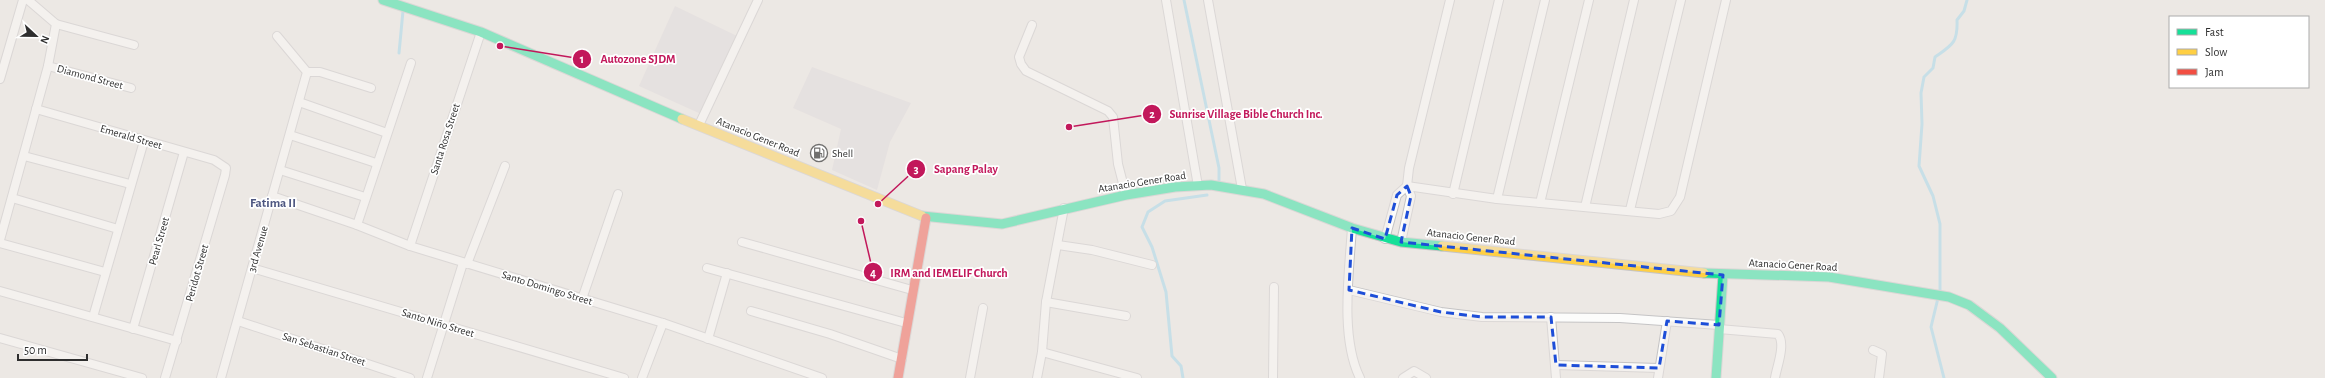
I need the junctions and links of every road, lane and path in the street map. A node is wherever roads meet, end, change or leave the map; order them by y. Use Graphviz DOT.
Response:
graph roads {
  1 [pos="23,0"];
  2 [pos="28,0"];
  3 [pos="383,0"];
  4 [pos="758,0"];
  5 [pos="1166,0"];
  6 [pos="1208,0"];
  7 [pos="1450,0"];
  8 [pos="1499,0"];
  9 [pos="1545,0"];
  10 [pos="1589,0"];
  11 [pos="1634,0"];
  12 [pos="1681,0"];
  13 [pos="1726,0"];
  14 [pos="56,24"];
  15 [pos="1032,25"];
  16 [pos="481,32"];
  17 [pos="277,36"];
  18 [pos="134,44"];
  19 [pos="411,63"];
  20 [pos="48,66"];
  21 [pos="307,72"];
  22 [pos="0,79"];
  23 [pos="132,88"];
  24 [pos="371,88"];
  25 [pos="299,102"];
  26 [pos="36,109"];
  27 [pos="699,125"];
  28 [pos="387,133"];
  29 [pos="290,135"];
  30 [pos="144,141"];
  31 [pos="184,152"];
  32 [pos="24,156"];
  33 [pos="376,163"];
  34 [pos="505,166"];
  35 [pos="226,168"];
  36 [pos="280,170"];
  37 [pos="130,184"];
  38 [pos="1198,186"];
  39 [pos="1407,186"];
  40 [pos="1242,189"];
  41 [pos="618,194"];
  42 [pos="1126,194"];
  43 [pos="1453,194"];
  44 [pos="272,196"];
  45 [pos="365,197"];
  46 [pos="12,198"];
  47 [pos="1497,199"];
  48 [pos="1540,203"];
  49 [pos="1585,206"];
  50 [pos="1064,208"];
  51 [pos="1630,210"];
  52 [pos="926,218"];
  53 [pos="357,225"];
  54 [pos="1352,228"];
  55 [pos="118,229"];
  56 [pos="1385,239"];
  57 [pos="0,240"];
  58 [pos="742,242"];
  59 [pos="1401,242"];
  60 [pos="0,243"];
  61 [pos="1058,245"];
  62 [pos="410,246"];
  63 [pos="465,263"];
  64 [pos="1152,265"];
  65 [pos="252,268"];
  66 [pos="707,268"];
  67 [pos="105,272"];
  68 [pos="727,273"];
  69 [pos="1723,275"];
  70 [pos="1274,287"];
  71 [pos="912,290"];
  72 [pos="1349,290"];
  73 [pos="0,291"];
  74 [pos="582,299"];
  75 [pos="1046,302"];
  76 [pos="982,308"];
  77 [pos="750,311"];
  78 [pos="1126,316"];
  79 [pos="93,317"];
  80 [pos="1551,317"];
  81 [pos="238,321"];
  82 [pos="1666,321"];
  83 [pos="906,322"];
  84 [pos="663,323"];
  85 [pos="443,324"];
  86 [pos="1719,327"];
  87 [pos="133,329"];
  88 [pos="0,338"];
  89 [pos="708,339"];
  90 [pos="177,341"];
  91 [pos="1873,350"];
  92 [pos="1042,352"];
  93 [pos="902,359"];
  94 [pos="1556,365"];
  95 [pos="1659,368"];
  96 [pos="142,378"];
  97 [pos="165,378"];
  98 [pos="221,378"];
  99 [pos="410,378"];
  100 [pos="427,378"];
  101 [pos="624,378"];
  102 [pos="642,378"];
  103 [pos="822,378"];
  104 [pos="898,378"];
  105 [pos="970,378"];
  106 [pos="1037,378"];
  107 [pos="1137,378"];
  108 [pos="1273,378"];
  109 [pos="1360,378"];
  110 [pos="1403,378"];
  111 [pos="1426,378"];
  112 [pos="1556,378"];
  113 [pos="1658,378"];
  114 [pos="1716,378"];
  115 [pos="1775,378"];
  116 [pos="1879,378"];
  117 [pos="2052,378"];
  1 -- 22 [label="street"];
  2 -- 14 [label="street"];
  3 -- 16 [label="main road, Atanacio Gener Road"];
  4 -- 27 [label="street"];
  5 -- 38 [label="street"];
  6 -- 40 [label="street"];
  7 -- 39 [label="street"];
  8 -- 43 [label="street"];
  9 -- 47 [label="street"];
  10 -- 48 [label="street"];
  11 -- 49 [label="street"];
  12 -- 51 [label="street"];
  13 -- 51 [label="street"];
  14 -- 18 [label="street"];
  14 -- 20 [label="street"];
  15 -- 42 [label="street"];
  16 -- 27 [label="main road, Atanacio Gener Road"];
  16 -- 62 [label="street, Santa Rosa Street"];
  17 -- 21 [label="street"];
  19 -- 28 [label="street"];
  20 -- 23 [label="street, Diamond Street"];
  20 -- 26 [label="street"];
  21 -- 24 [label="street"];
  21 -- 25 [label="street, 3rd Avenue"];
  25 -- 28 [label="street"];
  25 -- 29 [label="street, 3rd Avenue"];
  26 -- 30 [label="street, Emerald Street"];
  26 -- 32 [label="street"];
  27 -- 52 [label="main road, Atanacio Gener Road"];
  28 -- 33 [label="street"];
  29 -- 33 [label="street"];
  29 -- 36 [label="street, 3rd Avenue"];
  30 -- 31 [label="street, Emerald Street"];
  30 -- 37 [label="street"];
  31 -- 35 [label="street, Emerald Street"];
  31 -- 87 [label="street, Pearl Street"];
  32 -- 37 [label="street"];
  32 -- 46 [label="street"];
  33 -- 45 [label="street"];
  34 -- 63 [label="street"];
  35 -- 90 [label="street, Peridot Street"];
  36 -- 44 [label="street, 3rd Avenue"];
  36 -- 45 [label="street"];
  37 -- 55 [label="street"];
  38 -- 40 [label="main road, Atanacio Gener Road"];
  38 -- 42 [label="main road, Atanacio Gener Road"];
  39 -- 43 [label="street"];
  39 -- 56 [label="street"];
  39 -- 59 [label="street"];
  40 -- 54 [label="main road, Atanacio Gener Road"];
  41 -- 74 [label="street"];
  42 -- 50 [label="main road, Atanacio Gener Road"];
  43 -- 47 [label="street"];
  44 -- 53 [label="street, Santo Domingo Street"];
  44 -- 65 [label="street, 3rd Avenue"];
  45 -- 53 [label="street"];
  46 -- 55 [label="street"];
  46 -- 57 [label="street"];
  47 -- 48 [label="street"];
  48 -- 49 [label="street"];
  49 -- 51 [label="street"];
  50 -- 52 [label="main road, Atanacio Gener Road"];
  50 -- 61 [label="street"];
  52 -- 71 [label="main road"];
  53 -- 62 [label="street, Santo Domingo Street"];
  54 -- 56 [label="main road, Atanacio Gener Road"];
  54 -- 72 [label="street"];
  55 -- 67 [label="street"];
  56 -- 59 [label="main road, Atanacio Gener Road"];
  58 -- 71 [label="street"];
  59 -- 69 [label="main road, Atanacio Gener Road"];
  60 -- 67 [label="street"];
  61 -- 64 [label="street"];
  61 -- 75 [label="street"];
  62 -- 63 [label="street, Santo Domingo Street"];
  63 -- 74 [label="street, Santo Domingo Street"];
  63 -- 85 [label="street"];
  65 -- 81 [label="street, 3rd Avenue"];
  65 -- 85 [label="street, Santo Niño Street"];
  66 -- 68 [label="street"];
  67 -- 79 [label="street"];
  68 -- 83 [label="street"];
  68 -- 89 [label="street"];
  69 -- 86 [label="main road"];
  69 -- 117 [label="main road, Atanacio Gener Road"];
  70 -- 108 [label="street"];
  71 -- 83 [label="main road"];
  72 -- 80 [label="street"];
  72 -- 109 [label="street"];
  73 -- 79 [label="street"];
  74 -- 84 [label="street, Santo Domingo Street"];
  75 -- 78 [label="street"];
  75 -- 92 [label="street"];
  76 -- 105 [label="street"];
  77 -- 93 [label="street"];
  79 -- 87 [label="street"];
  80 -- 82 [label="street"];
  80 -- 94 [label="street"];
  81 -- 98 [label="street, 3rd Avenue"];
  81 -- 99 [label="street, San Sebastian Street"];
  82 -- 86 [label="street"];
  82 -- 95 [label="street"];
  83 -- 93 [label="main road"];
  84 -- 89 [label="street, Santo Domingo Street"];
  84 -- 102 [label="street"];
  85 -- 100 [label="street"];
  85 -- 101 [label="street, Santo Niño Street"];
  86 -- 114 [label="main road"];
  86 -- 115 [label="street"];
  87 -- 90 [label="street"];
  88 -- 96 [label="street"];
  89 -- 103 [label="street, Santo Domingo Street"];
  90 -- 97 [label="street, Peridot Street"];
  91 -- 116 [label="street"];
  92 -- 106 [label="street"];
  92 -- 107 [label="street"];
  93 -- 104 [label="main road"];
  94 -- 95 [label="street"];
  94 -- 112 [label="street"];
  95 -- 113 [label="street"];
  110 -- 111 [label="street"];
}
